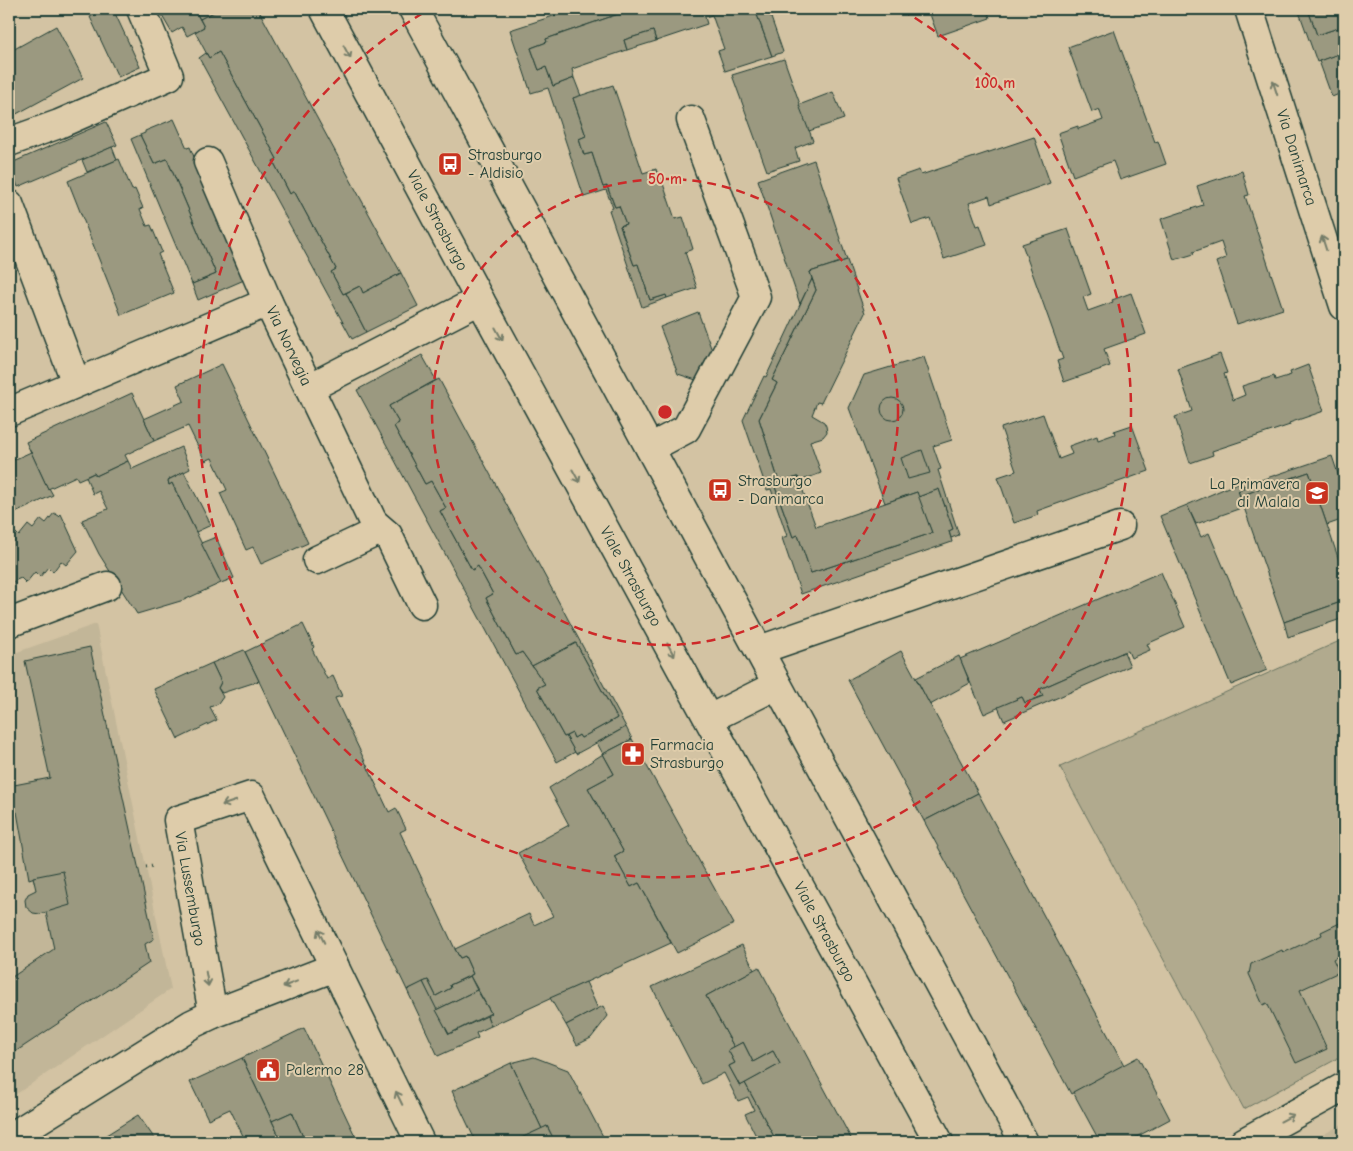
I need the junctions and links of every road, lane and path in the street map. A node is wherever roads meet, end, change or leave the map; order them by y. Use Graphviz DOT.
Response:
graph roads {
  1 [pos="142,9"];
  2 [pos="324,9"];
  3 [pos="413,9"];
  4 [pos="1249,9"];
  5 [pos="691,120"];
  6 [pos="9,142"];
  7 [pos="208,162"];
  8 [pos="9,204"];
  9 [pos="480,300"];
  10 [pos="268,302"];
  11 [pos="1344,306"];
  12 [pos="76,383"];
  13 [pos="309,388"];
  14 [pos="9,412"];
  15 [pos="650,448"];
  16 [pos="373,522"];
  17 [pos="1120,526"];
  18 [pos="317,560"];
  19 [pos="107,586"];
  20 [pos="422,605"];
  21 [pos="9,624"];
  22 [pos="759,650"];
  23 [pos="778,685"];
  24 [pos="709,719"];
  25 [pos="153,866"];
  26 [pos="146,867"];
  27 [pos="335,967"];
  28 [pos="213,1014"];
  29 [pos="1344,1087"];
  30 [pos="9,1138"];
  31 [pos="420,1142"];
  32 [pos="939,1142"];
  33 [pos="1024,1142"];
  34 [pos="1244,1142"];
  1 -- 6 [label="street"];
  2 -- 9 [label="street, Viale Strasburgo, one-way"];
  3 -- 15 [label="street"];
  11 -- 4 [label="street, Via Danimarca, one-way"];
  5 -- 15 [label="street"];
  7 -- 10 [label="street"];
  8 -- 12 [label="street"];
  9 -- 13 [label="street, Via Norvegia"];
  9 -- 24 [label="street, Viale Strasburgo, one-way"];
  10 -- 12 [label="street, Via Norvegia"];
  10 -- 13 [label="street, Via Norvegia"];
  12 -- 14 [label="street, Via Norvegia"];
  13 -- 16 [label="street"];
  15 -- 22 [label="street"];
  16 -- 18 [label="street"];
  16 -- 20 [label="street"];
  17 -- 22 [label="street"];
  19 -- 21 [label="street"];
  22 -- 23 [label="street"];
  23 -- 24 [label="street"];
  23 -- 33 [label="street"];
  24 -- 32 [label="street, Viale Strasburgo"];
  25 -- 26 [label="path"];
  27 -- 28 [label="street, one-way"];
  27 -- 28 [label="street, Via Lussemburgo, one-way"];
  31 -- 27 [label="street, Via Lussemburgo, one-way"];
  28 -- 30 [label="street"];
  34 -- 29 [label="street, one-way"];
}
